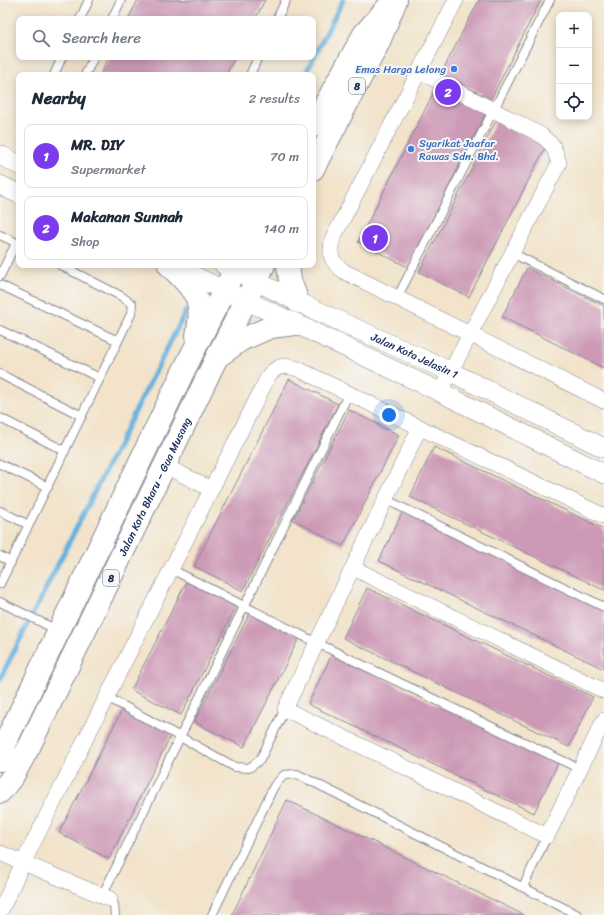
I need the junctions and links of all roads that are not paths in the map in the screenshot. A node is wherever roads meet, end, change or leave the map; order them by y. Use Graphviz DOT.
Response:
graph roads {
  1 [pos="89,0"];
  2 [pos="121,0"];
  3 [pos="286,0"];
  4 [pos="395,0"];
  5 [pos="456,0"];
  6 [pos="550,0"];
  7 [pos="81,16"];
  8 [pos="113,16"];
  9 [pos="278,16"];
  10 [pos="61,60"];
  11 [pos="92,60"];
  12 [pos="257,60"];
  13 [pos="419,71"];
  14 [pos="55,72"];
  15 [pos="86,72"];
  16 [pos="251,72"];
  17 [pos="493,109"];
  18 [pos="316,121"];
  19 [pos="0,155"];
  20 [pos="16,163"];
  21 [pos="316,163"];
  22 [pos="0,235"];
  23 [pos="16,242"];
  24 [pos="16,247"];
  25 [pos="512,253"];
  26 [pos="66,268"];
  27 [pos="173,268"];
  28 [pos="176,268"];
  29 [pos="232,268"];
  30 [pos="237,268"];
  31 [pos="288,268"];
  32 [pos="260,273"];
  33 [pos="0,276"];
  34 [pos="0,285"];
  35 [pos="224,291"];
  36 [pos="397,298"];
  37 [pos="604,299"];
  38 [pos="246,302"];
  39 [pos="298,302"];
  40 [pos="295,324"];
  41 [pos="0,330"];
  42 [pos="471,334"];
  43 [pos="118,341"];
  44 [pos="194,349"];
  45 [pos="216,359"];
  46 [pos="450,372"];
  47 [pos="0,374"];
  48 [pos="100,378"];
  49 [pos="440,392"];
  50 [pos="349,393"];
  51 [pos="604,401"];
  52 [pos="82,416"];
  53 [pos="0,418"];
  54 [pos="420,427"];
  55 [pos="604,448"];
  56 [pos="65,451"];
  57 [pos="0,464"];
  58 [pos="165,466"];
  59 [pos="604,474"];
  60 [pos="48,487"];
  61 [pos="211,489"];
  62 [pos="385,499"];
  63 [pos="0,511"];
  64 [pos="604,516"];
  65 [pos="29,525"];
  66 [pos="0,556"];
  67 [pos="11,562"];
  68 [pos="353,568"];
  69 [pos="171,569"];
  70 [pos="0,584"];
  71 [pos="0,602"];
  72 [pos="244,607"];
  73 [pos="604,607"];
  74 [pos="52,627"];
  75 [pos="317,642"];
  76 [pos="604,691"];
  77 [pos="107,697"];
  78 [pos="285,709"];
  79 [pos="604,720"];
  80 [pos="181,737"];
  81 [pos="0,760"];
  82 [pos="580,769"];
  83 [pos="0,792"];
  84 [pos="547,836"];
  85 [pos="0,853"];
  86 [pos="23,862"];
  87 [pos="523,887"];
  88 [pos="106,898"];
  89 [pos="0,912"];
  90 [pos="115,915"];
  91 [pos="212,915"];
  92 [pos="578,915"];
  1 -- 7 [label="lane"];
  2 -- 8 [label="lane"];
  3 -- 9 [label="lane"];
  4 -- 18 [label="main road, 8"];
  4 -- 21 [label="main road, 8"];
  5 -- 13 [label="street"];
  6 -- 17 [label="lane"];
  10 -- 14 [label="lane"];
  11 -- 15 [label="lane"];
  12 -- 16 [label="lane"];
  13 -- 17 [label="street"];
  13 -- 36 [label="street"];
  17 -- 25 [label="street"];
  17 -- 36 [label="lane"];
  19 -- 20 [label="street"];
  22 -- 23 [label="lane"];
  24 -- 33 [label="lane"];
  25 -- 37 [label="lane"];
  25 -- 42 [label="street"];
  26 -- 43 [label="lane"];
  27 -- 44 [label="main road"];
  28 -- 35 [label="street"];
  29 -- 35 [label="main road, 8"];
  30 -- 32 [label="street, Jalan Kota Jelasin 1"];
  31 -- 39 [label="main road"];
  32 -- 38 [label="main road, Jalan Kota Bharu – Gua Musang / 8"];
  32 -- 39 [label="street, Jalan Kota Jelasin 1"];
  34 -- 43 [label="lane"];
  35 -- 38 [label="street"];
  35 -- 44 [label="main road, 8"];
  36 -- 42 [label="street"];
  38 -- 40 [label="street"];
  38 -- 45 [label="main road, Jalan Kota Bharu – Gua Musang / 8"];
  39 -- 46 [label="street, Jalan Kota Jelasin 1"];
  40 -- 45 [label="main road"];
  40 -- 49 [label="street"];
  41 -- 48 [label="lane"];
  42 -- 46 [label="street"];
  42 -- 51 [label="street"];
  43 -- 48 [label="lane"];
  44 -- 74 [label="main road, 8"];
  45 -- 58 [label="main road, Jalan Kota Bharu – Gua Musang / 8"];
  46 -- 49 [label="street"];
  46 -- 55 [label="street, Jalan Kota Jelasin 1"];
  47 -- 52 [label="lane"];
  48 -- 52 [label="lane"];
  49 -- 59 [label="street"];
  50 -- 54 [label="street"];
  50 -- 61 [label="street"];
  50 -- 72 [label="lane"];
  52 -- 56 [label="lane"];
  53 -- 56 [label="lane"];
  54 -- 62 [label="street"];
  54 -- 64 [label="street"];
  56 -- 60 [label="lane"];
  57 -- 60 [label="lane"];
  58 -- 61 [label="street"];
  58 -- 83 [label="main road, Jalan Kota Bharu – Gua Musang / 8"];
  60 -- 65 [label="lane"];
  61 -- 69 [label="street"];
  62 -- 68 [label="street"];
  62 -- 73 [label="lane"];
  63 -- 65 [label="lane"];
  65 -- 67 [label="lane"];
  66 -- 67 [label="lane"];
  67 -- 70 [label="lane"];
  68 -- 75 [label="street"];
  68 -- 76 [label="street"];
  69 -- 72 [label="lane"];
  69 -- 77 [label="street"];
  71 -- 74 [label="lane"];
  72 -- 75 [label="lane"];
  72 -- 80 [label="lane"];
  74 -- 81 [label="main road, 8"];
  75 -- 78 [label="street"];
  75 -- 82 [label="lane"];
  77 -- 80 [label="lane"];
  77 -- 86 [label="street"];
  78 -- 80 [label="lane"];
  78 -- 84 [label="street"];
  79 -- 82 [label="street"];
  80 -- 88 [label="lane"];
  82 -- 84 [label="street"];
  84 -- 87 [label="lane"];
  85 -- 86 [label="street"];
  86 -- 88 [label="street"];
  86 -- 89 [label="street"];
  87 -- 91 [label="lane"];
  87 -- 92 [label="lane"];
  88 -- 90 [label="lane"];
}
